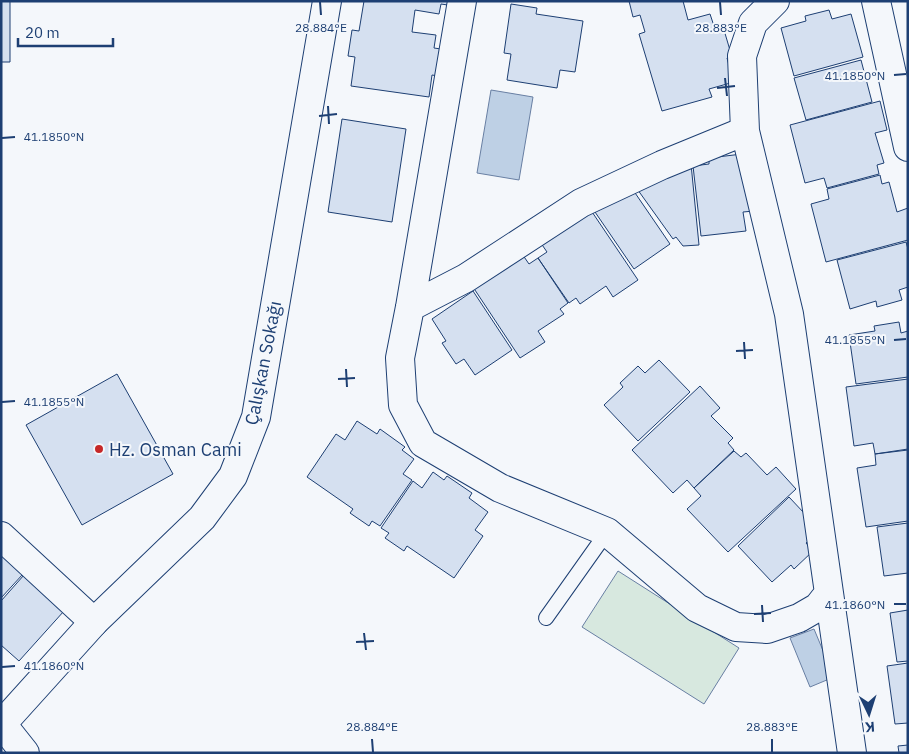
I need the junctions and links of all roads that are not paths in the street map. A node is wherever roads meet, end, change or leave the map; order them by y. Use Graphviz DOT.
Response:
graph roads {
  1 [pos="327,1"];
  2 [pos="462,1"];
  3 [pos="775,1"];
  4 [pos="876,1"];
  5 [pos="745,131"];
  6 [pos="908,147"];
  7 [pos="410,306"];
  8 [pos="607,532"];
  9 [pos="1,536"];
  10 [pos="829,592"];
  11 [pos="546,618"];
  12 [pos="94,622"];
  13 [pos="2,724"];
  14 [pos="24,753"];
  15 [pos="852,753"];
  1 -- 12 [label="street, Çalışkan Sokağı"];
  2 -- 7 [label="street"];
  3 -- 5 [label="street"];
  4 -- 6 [label="street"];
  5 -- 7 [label="street"];
  5 -- 10 [label="street"];
  7 -- 8 [label="street"];
  8 -- 10 [label="street"];
  8 -- 11 [label="lane"];
  9 -- 12 [label="street"];
  10 -- 15 [label="street"];
  12 -- 13 [label="street, Çalışkan Sokağı"];
  13 -- 14 [label="street"];
}
